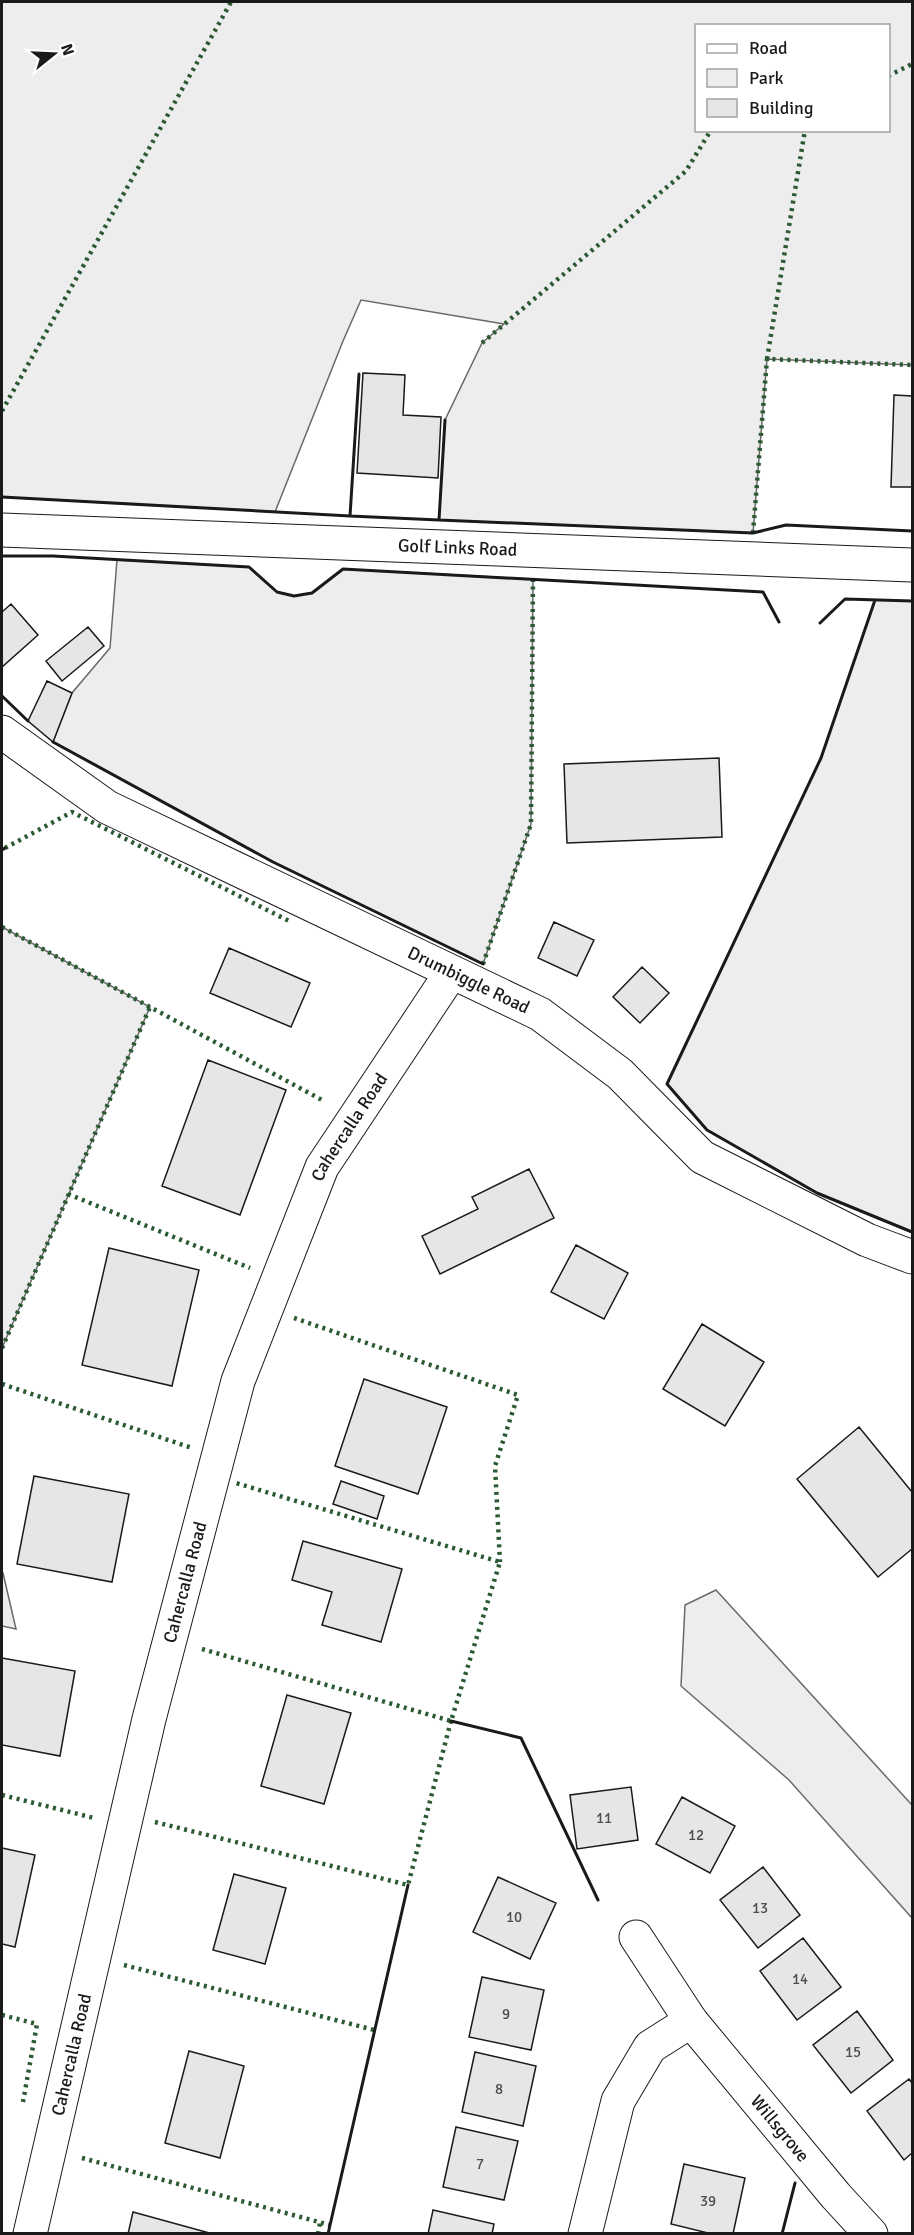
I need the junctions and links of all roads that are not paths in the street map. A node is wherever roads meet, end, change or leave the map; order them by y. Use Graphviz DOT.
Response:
graph roads {
  1 [pos="2,530"];
  2 [pos="912,565"];
  3 [pos="2,732"];
  4 [pos="451,973"];
  5 [pos="912,1257"];
  6 [pos="636,1937"];
  7 [pos="692,2021"];
  8 [pos="30,2234"];
  9 [pos="585,2234"];
  10 [pos="872,2234"];
  1 -- 2 [label="street, Golf Links Road"];
  3 -- 4 [label="street, Drumbiggle Road"];
  4 -- 5 [label="street, Drumbiggle Road"];
  4 -- 8 [label="street, Cahercalla Road"];
  6 -- 7 [label="street, Willsgrove"];
  7 -- 9 [label="street"];
  7 -- 10 [label="street, Willsgrove"];
}
